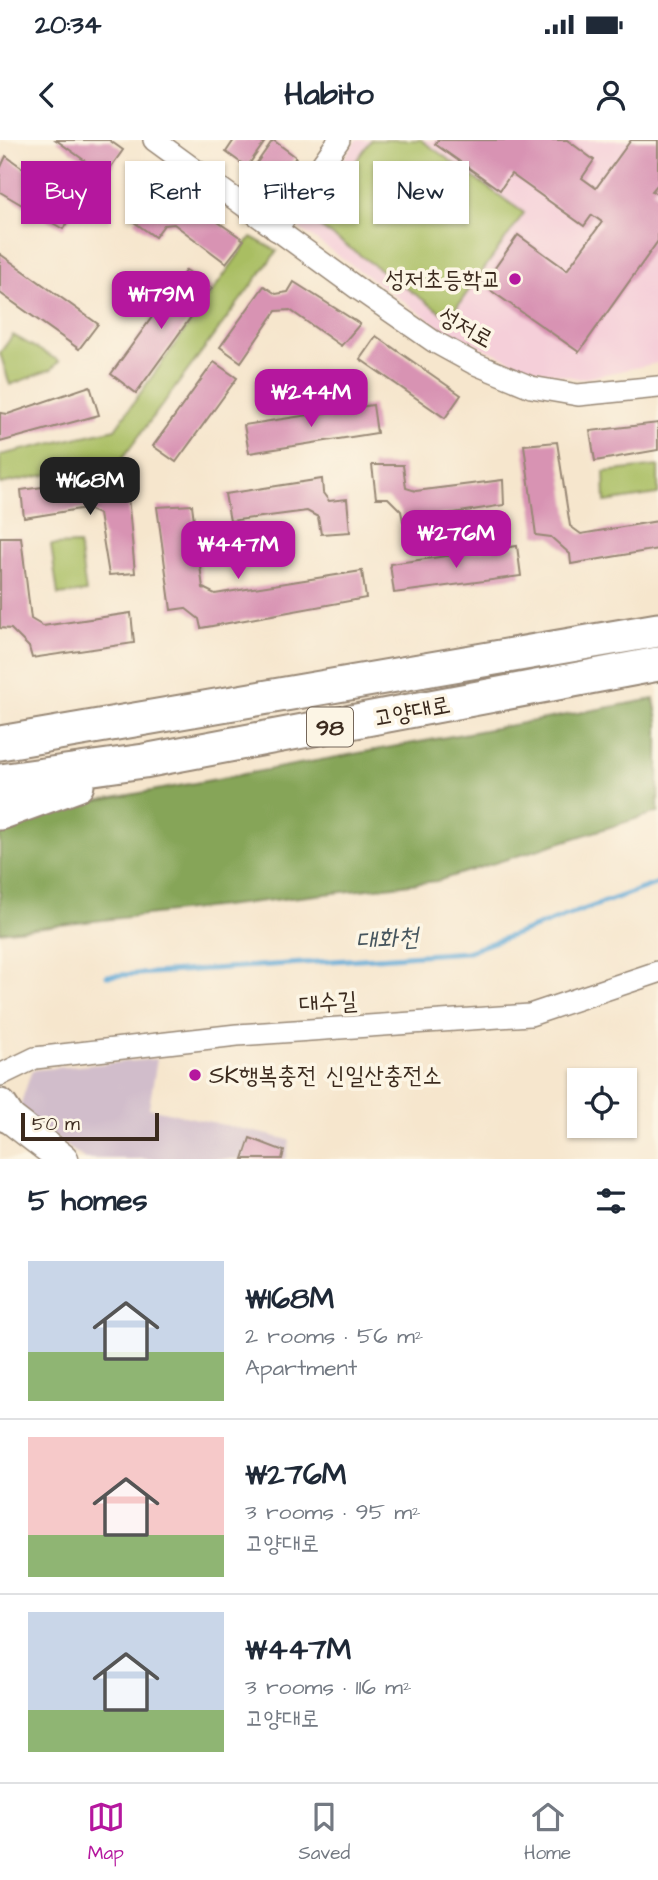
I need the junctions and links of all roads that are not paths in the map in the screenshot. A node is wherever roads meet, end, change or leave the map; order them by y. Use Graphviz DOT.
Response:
graph roads {
  1 [pos="154,140"];
  2 [pos="339,140"];
  3 [pos="276,230"];
  4 [pos="658,387"];
  5 [pos="658,630"];
  6 [pos="658,664"];
  7 [pos="284,695"];
  8 [pos="0,723"];
  9 [pos="0,743"];
  10 [pos="144,761"];
  11 [pos="0,781"];
  12 [pos="0,813"];
  13 [pos="658,972"];
  14 [pos="0,1075"];
  15 [pos="2,1112"];
  16 [pos="63,1159"];
  1 -- 3 [label="street, 성저로"];
  2 -- 3 [label="street"];
  3 -- 4 [label="street, 성저로"];
  5 -- 7 [label="main road, 고양대로 / 98"];
  6 -- 10 [label="main road, 고양대로 / 98"];
  7 -- 8 [label="main road"];
  7 -- 9 [label="main road, 고양대로 / 98"];
  10 -- 11 [label="main road, 고양대로 / 98"];
  10 -- 12 [label="main road"];
  13 -- 14 [label="street, 대수길"];
  15 -- 16 [label="main road"];
}
